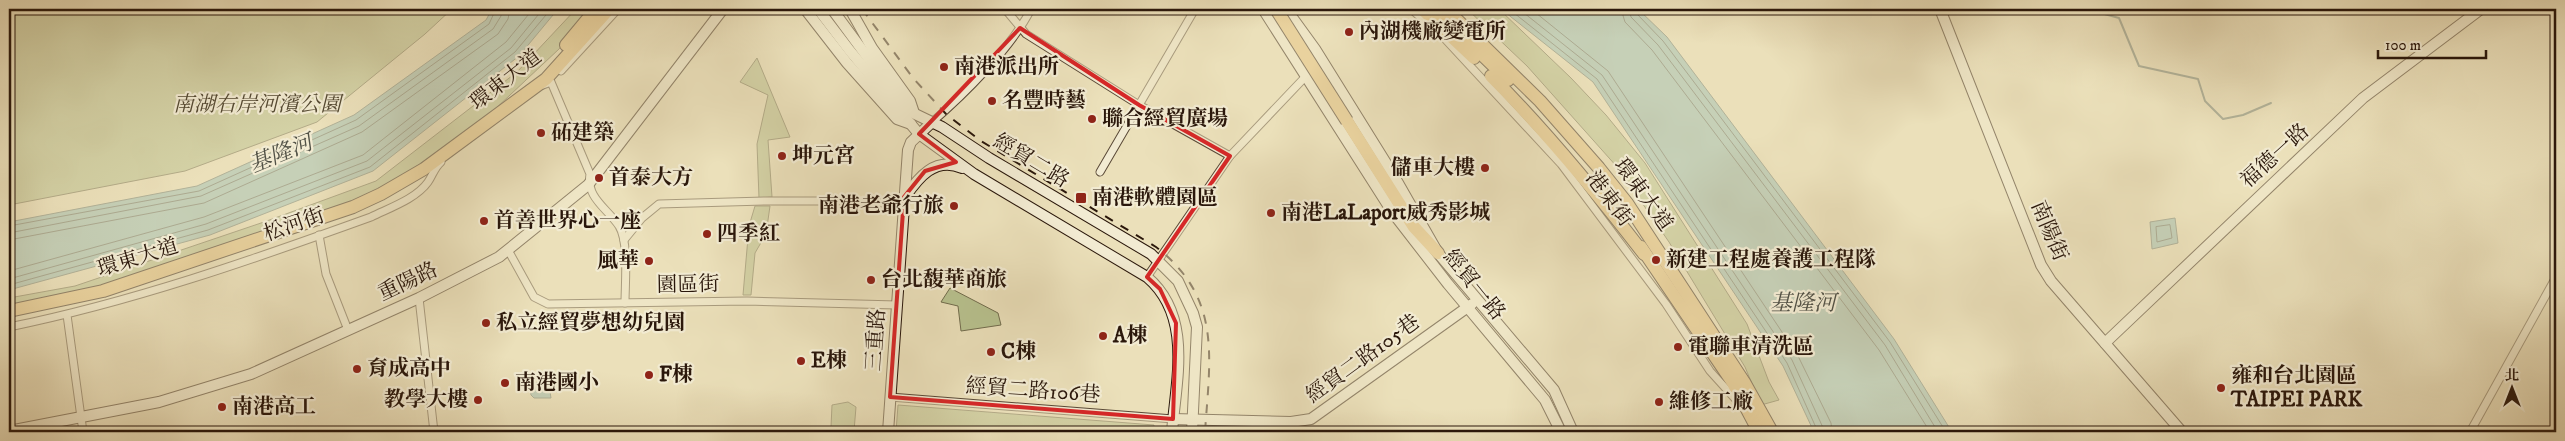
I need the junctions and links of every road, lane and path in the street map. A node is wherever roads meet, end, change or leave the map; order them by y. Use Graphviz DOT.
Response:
graph roads {
  1 [pos="596,9"];
  2 [pos="608,9"];
  3 [pos="618,9"];
  4 [pos="723,9"];
  5 [pos="805,9"];
  6 [pos="818,9"];
  7 [pos="832,9"];
  8 [pos="851,9"];
  9 [pos="1005,9"];
  10 [pos="1031,9"];
  11 [pos="1195,9"];
  12 [pos="1263,9"];
  13 [pos="1276,9"];
  14 [pos="1286,9"];
  15 [pos="1411,9"];
  16 [pos="1422,9"];
  17 [pos="1434,9"];
  18 [pos="1446,9"];
  19 [pos="1940,9"];
  20 [pos="2482,9"];
  21 [pos="1020,28"];
  22 [pos="1321,59"];
  23 [pos="1305,77"];
  24 [pos="551,82"];
  25 [pos="1139,105"];
  26 [pos="913,119"];
  27 [pos="931,123"];
  28 [pos="919,134"];
  29 [pos="1230,156"];
  30 [pos="1582,161"];
  31 [pos="1100,172"];
  32 [pos="974,174"];
  33 [pos="588,185"];
  34 [pos="904,201"];
  35 [pos="319,235"];
  36 [pos="624,240"];
  37 [pos="508,250"];
  38 [pos="1438,253"];
  39 [pos="1644,254"];
  40 [pos="1160,261"];
  41 [pos="1147,277"];
  42 [pos="2556,277"];
  43 [pos="1687,295"];
  44 [pos="418,298"];
  45 [pos="1476,300"];
  46 [pos="625,303"];
  47 [pos="897,305"];
  48 [pos="1467,307"];
  49 [pos="9,311"];
  50 [pos="67,315"];
  51 [pos="9,327"];
  52 [pos="348,330"];
  53 [pos="2105,343"];
  54 [pos="890,397"];
  55 [pos="80,418"];
  56 [pos="1192,418"];
  57 [pos="1173,419"];
  58 [pos="9,431"];
  59 [pos="83,432"];
  60 [pos="434,432"];
  61 [pos="888,432"];
  62 [pos="1172,432"];
  63 [pos="1192,432"];
  64 [pos="1561,432"];
  65 [pos="1573,432"];
  66 [pos="1752,432"];
  67 [pos="1759,432"];
  68 [pos="1772,432"];
  69 [pos="2182,432"];
  70 [pos="2470,432"];
  1 -- 49 [label="highway, 環東大道"];
  2 -- 49 [label="highway, 環東大道"];
  3 -- 24 [label="street, 松河街"];
  4 -- 33 [label="street, 重陽路"];
  5 -- 26 [label="street"];
  6 -- 26 [label="street"];
  7 -- 26 [label="street"];
  8 -- 26 [label="street"];
  9 -- 21 [label="street"];
  10 -- 21 [label="street"];
  11 -- 25 [label="street"];
  12 -- 23 [label="street, 經貿一路"];
  13 -- 38 [label="highway, bridge"];
  14 -- 22 [label="street, 經貿一路"];
  15 -- 66 [label="street, 港東街"];
  16 -- 39 [label="highway, 環東大道"];
  17 -- 30 [label="highway"];
  18 -- 43 [label="highway, 環東大道"];
  19 -- 53 [label="street, 南陽街"];
  20 -- 53 [label="street, 福德一路"];
  21 -- 25 [label="street"];
  21 -- 27 [label="street"];
  22 -- 23 [label="street"];
  22 -- 38 [label="street, 經貿一路"];
  23 -- 29 [label="street"];
  23 -- 48 [label="street, 經貿一路"];
  24 -- 33 [label="street"];
  24 -- 35 [label="street, 松河街"];
  25 -- 29 [label="street"];
  25 -- 31 [label="street"];
  26 -- 27 [label="street, 經貿二路"];
  26 -- 28 [label="street, 經貿二路"];
  27 -- 28 [label="street, 三重路"];
  27 -- 40 [label="street, 經貿二路"];
  28 -- 32 [label="street, 經貿二路"];
  28 -- 34 [label="street, 三重路"];
  29 -- 40 [label="street"];
  30 -- 39 [label="highway"];
  30 -- 43 [label="highway"];
  32 -- 34 [label="street"];
  32 -- 41 [label="street, 經貿二路"];
  33 -- 36 [label="street"];
  33 -- 37 [label="street, 重陽路"];
  34 -- 36 [label="street"];
  34 -- 47 [label="street, 三重路"];
  35 -- 50 [label="street, 松河街"];
  35 -- 52 [label="street"];
  36 -- 46 [label="street"];
  37 -- 44 [label="street, 重陽路"];
  37 -- 46 [label="street, 園區街"];
  38 -- 45 [label="street, 經貿一路"];
  39 -- 67 [label="highway"];
  40 -- 41 [label="street"];
  40 -- 56 [label="street, 經貿二路"];
  41 -- 57 [label="street, 經貿二路"];
  42 -- 70 [label="street"];
  43 -- 68 [label="highway, 環東大道"];
  44 -- 52 [label="street, 重陽路"];
  44 -- 60 [label="street"];
  45 -- 48 [label="street, 經貿二路105巷"];
  45 -- 65 [label="street, 經貿一路"];
  46 -- 47 [label="street, 園區街"];
  47 -- 54 [label="street, 三重路"];
  48 -- 56 [label="street, 經貿二路105巷"];
  48 -- 64 [label="street, 經貿一路"];
  50 -- 51 [label="street, 松河街"];
  50 -- 55 [label="street"];
  52 -- 55 [label="street, 重陽路"];
  53 -- 69 [label="street, 南陽街"];
  54 -- 57 [label="street, 經貿二路106巷"];
  54 -- 61 [label="street, 三重路"];
  55 -- 58 [label="street, 重陽路"];
  55 -- 59 [label="street"];
  56 -- 57 [label="street, 經貿二路105巷"];
  56 -- 63 [label="street, 經貿二路"];
  57 -- 62 [label="street, 經貿二路"];
}
